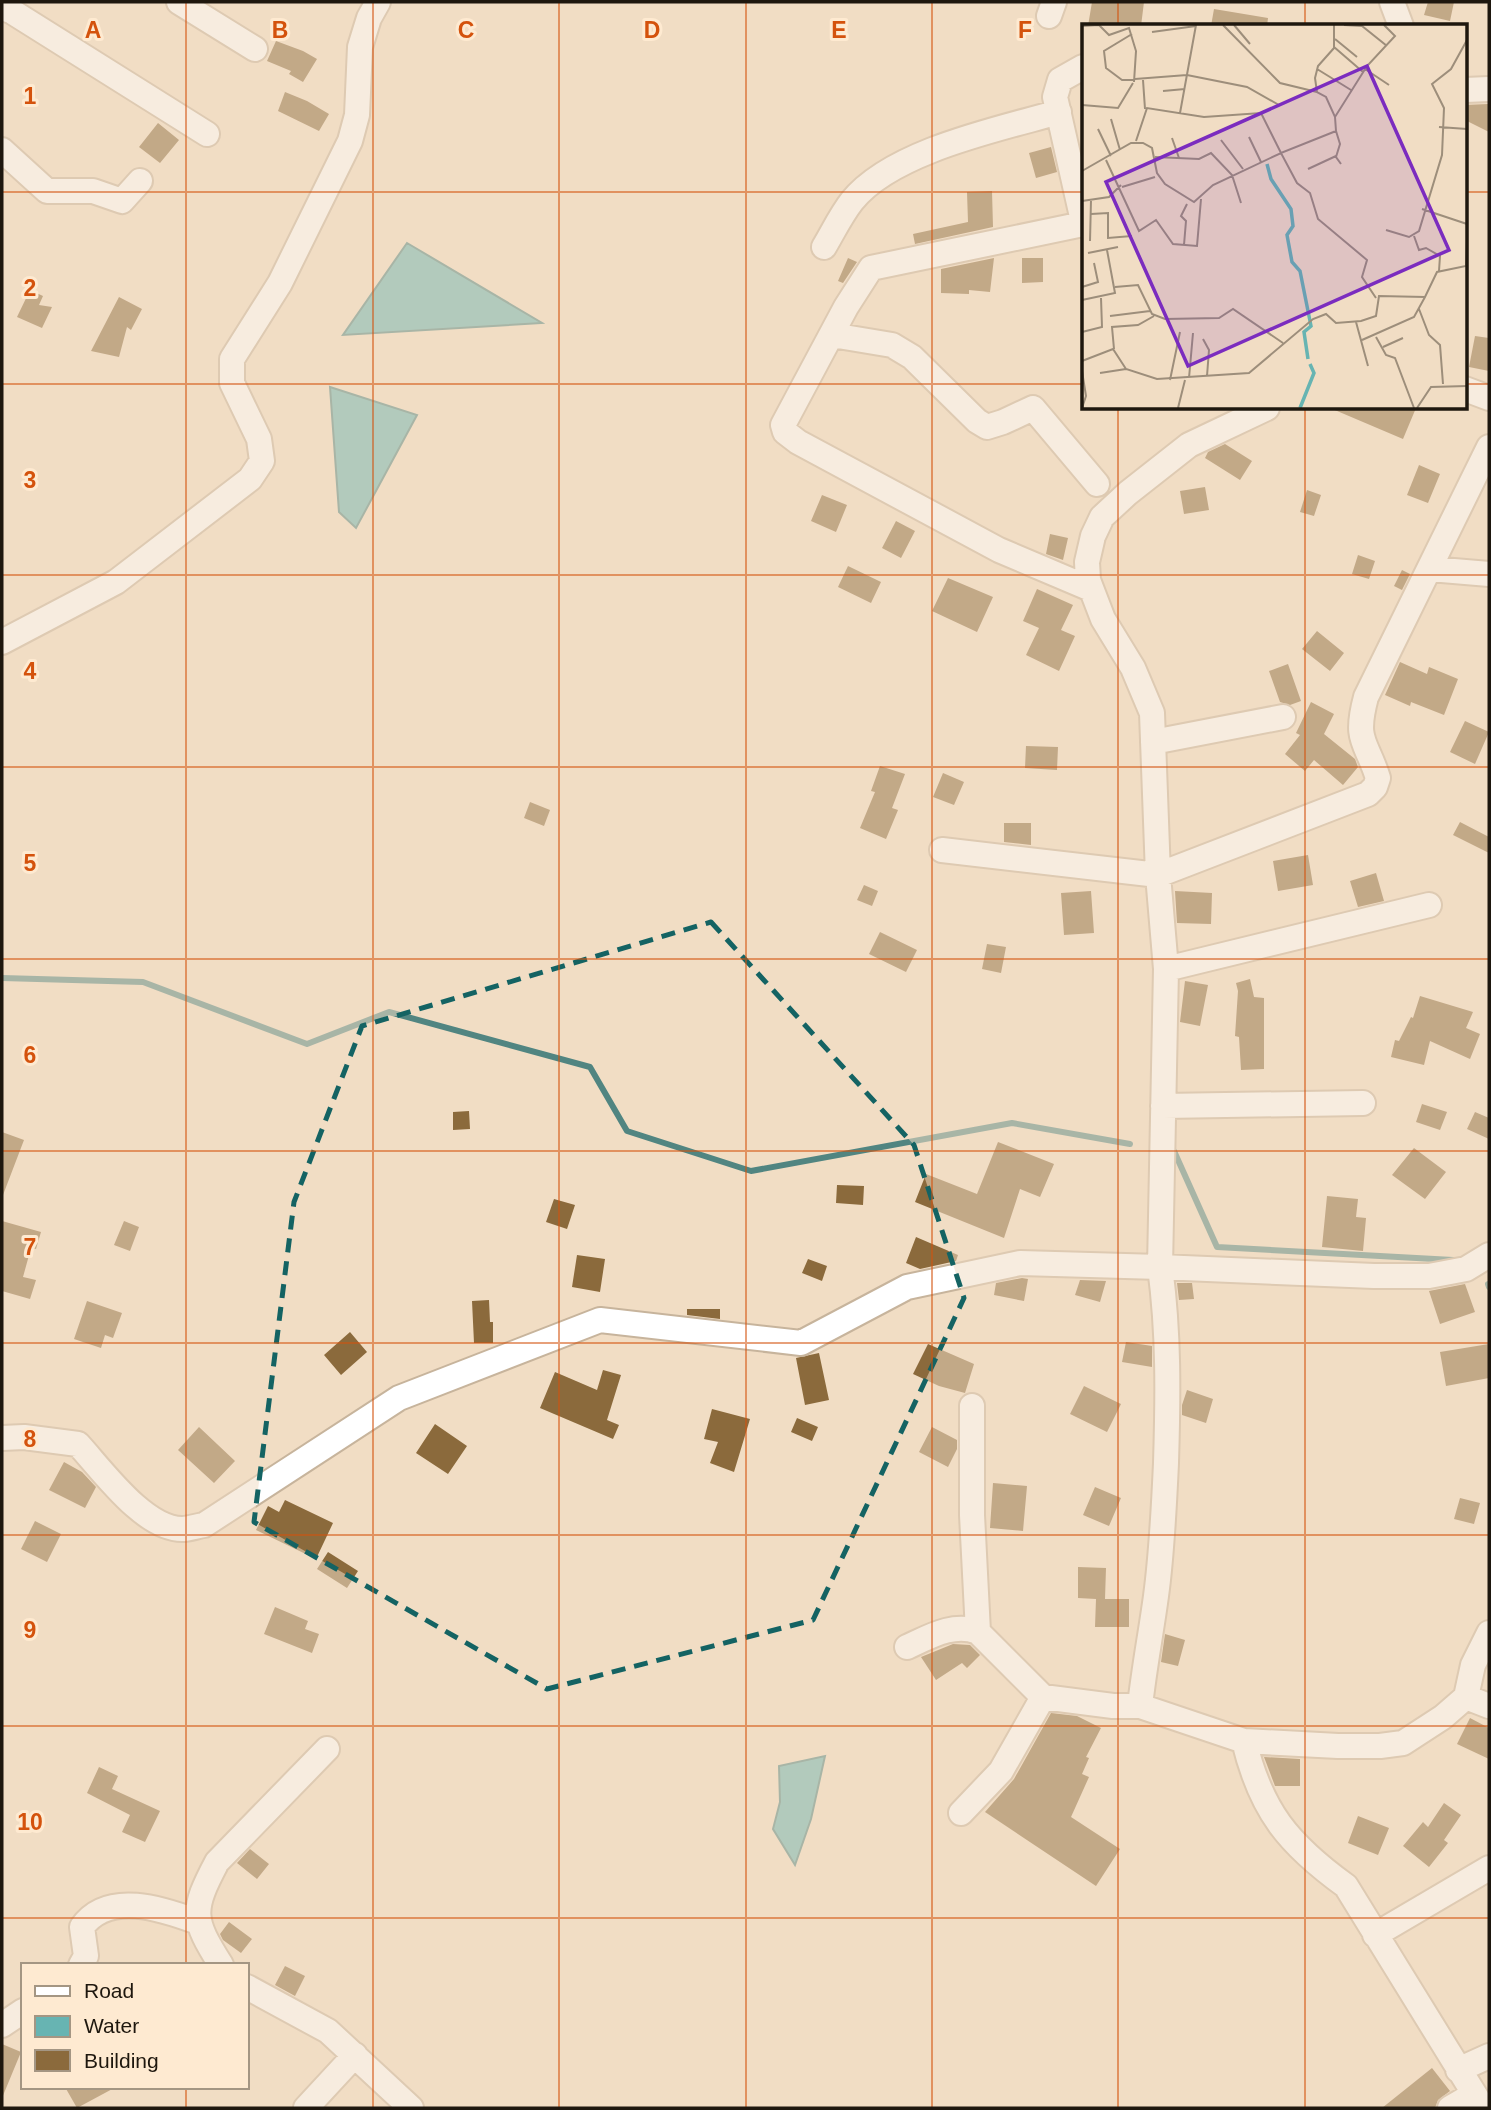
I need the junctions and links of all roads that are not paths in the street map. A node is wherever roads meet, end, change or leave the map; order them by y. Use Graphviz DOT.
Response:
graph roads {
  1 [pos="179,2"];
  2 [pos="379,2"];
  3 [pos="1392,2"];
  4 [pos="2,8"];
  5 [pos="1400,24"];
  6 [pos="255,49"];
  7 [pos="1082,68"];
  8 [pos="1489,89"];
  9 [pos="1466,90"];
  10 [pos="1059,112"];
  11 [pos="207,134"];
  12 [pos="2,151"];
  13 [pos="139,181"];
  14 [pos="1082,218"];
  15 [pos="1082,223"];
  16 [pos="824,247"];
  17 [pos="832,335"];
  18 [pos="1466,389"];
  19 [pos="1489,398"];
  20 [pos="1263,410"];
  21 [pos="1489,447"];
  22 [pos="1097,484"];
  23 [pos="1430,569"];
  24 [pos="1489,574"];
  25 [pos="1091,589"];
  26 [pos="2,642"];
  27 [pos="1283,717"];
  28 [pos="1153,742"];
  29 [pos="942,850"];
  30 [pos="1158,875"];
  31 [pos="1429,905"];
  32 [pos="1166,969"];
  33 [pos="1363,1103"];
  34 [pos="1163,1106"];
  35 [pos="1489,1255"];
  36 [pos="1160,1267"];
  37 [pos="972,1406"];
  38 [pos="2,1438"];
  39 [pos="978,1632"];
  40 [pos="1489,1633"];
  41 [pos="907,1647"];
  42 [pos="1043,1696"];
  43 [pos="1466,1697"];
  44 [pos="1140,1706"];
  45 [pos="1489,1706"];
  46 [pos="1244,1741"];
  47 [pos="327,1749"];
  48 [pos="961,1813"];
  49 [pos="1489,1868"];
  50 [pos="198,1922"];
  51 [pos="1375,1935"];
  52 [pos="82,1963"];
  53 [pos="219,1963"];
  54 [pos="248,1988"];
  55 [pos="21,2012"];
  56 [pos="2,2025"];
  57 [pos="355,2055"];
  58 [pos="1489,2056"];
  59 [pos="1458,2070"];
  60 [pos="1478,2101"];
  61 [pos="306,2108"];
  62 [pos="411,2108"];
  63 [pos="1450,2108"];
  1 -- 6 [label="street"];
  2 -- 26 [label="street"];
  3 -- 5 [label="street"];
  4 -- 11 [label="street"];
  7 -- 10 [label="street"];
  8 -- 9 [label="street"];
  10 -- 14 [label="street"];
  10 -- 16 [label="street"];
  12 -- 13 [label="street"];
  15 -- 17 [label="street"];
  17 -- 22 [label="street"];
  17 -- 25 [label="street"];
  18 -- 19 [label="street"];
  20 -- 25 [label="street"];
  21 -- 23 [label="street"];
  23 -- 24 [label="street"];
  23 -- 30 [label="street"];
  25 -- 28 [label="street"];
  27 -- 28 [label="street"];
  28 -- 30 [label="street"];
  29 -- 30 [label="street"];
  30 -- 32 [label="street"];
  31 -- 32 [label="street"];
  32 -- 34 [label="street"];
  33 -- 34 [label="street"];
  34 -- 36 [label="street"];
  35 -- 36 [label="street"];
  36 -- 38 [label="street"];
  36 -- 44 [label="street"];
  37 -- 39 [label="street"];
  39 -- 41 [label="street"];
  39 -- 42 [label="street"];
  40 -- 43 [label="street"];
  42 -- 44 [label="street"];
  42 -- 48 [label="street"];
  43 -- 45 [label="street"];
  43 -- 46 [label="street"];
  44 -- 46 [label="street"];
  46 -- 51 [label="street"];
  47 -- 50 [label="street"];
  49 -- 51 [label="street"];
  50 -- 52 [label="street"];
  50 -- 53 [label="street"];
  51 -- 59 [label="street"];
  54 -- 57 [label="street"];
  55 -- 56 [label="street"];
  57 -- 61 [label="street"];
  57 -- 62 [label="street"];
  58 -- 59 [label="street"];
  59 -- 60 [label="street"];
  60 -- 63 [label="street"];
}
